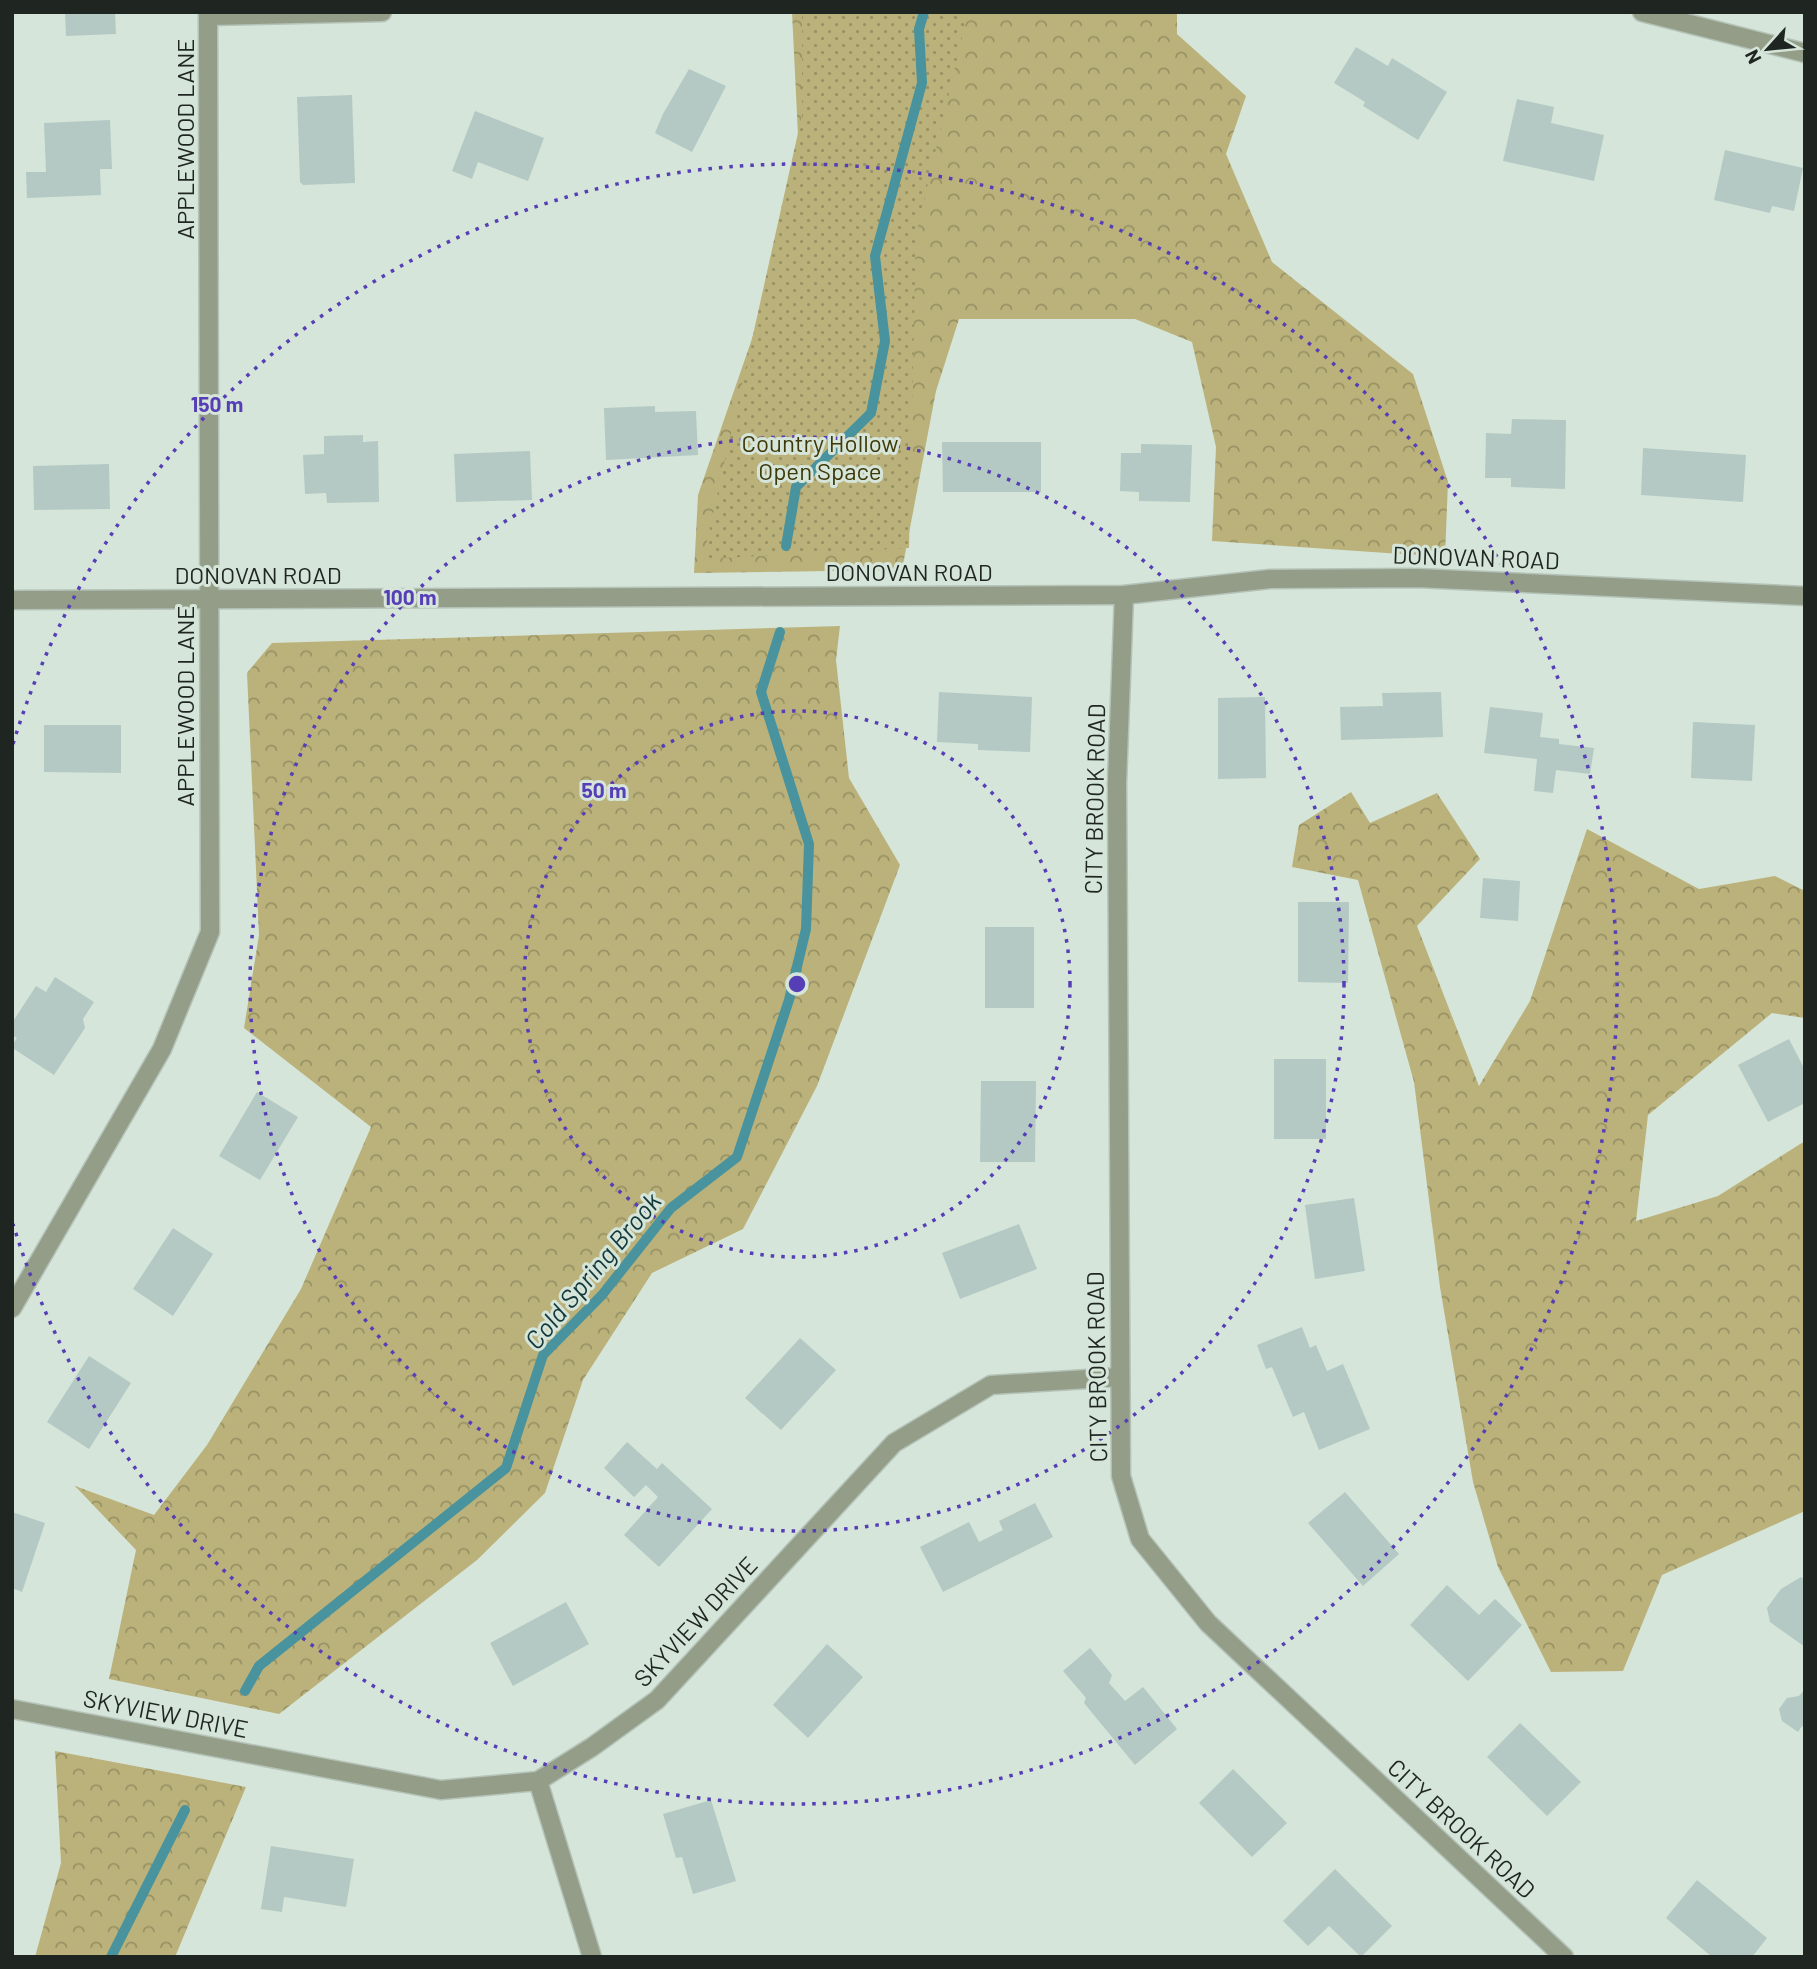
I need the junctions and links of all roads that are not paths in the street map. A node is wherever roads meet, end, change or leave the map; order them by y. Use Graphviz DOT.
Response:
graph roads {
  1 [pos="382,12"];
  2 [pos="1642,12"];
  3 [pos="208,14"];
  4 [pos="1682,17"];
  5 [pos="1805,53"];
  6 [pos="1124,595"];
  7 [pos="1805,596"];
  8 [pos="209,598"];
  9 [pos="12,600"];
  10 [pos="12,1308"];
  11 [pos="1120,1377"];
  12 [pos="12,1709"];
  13 [pos="538,1781"];
  14 [pos="592,1957"];
  15 [pos="1564,1957"];
  1 -- 3 [label="street"];
  2 -- 4 [label="street"];
  3 -- 8 [label="street, APPLEWOOD LANE"];
  4 -- 5 [label="street"];
  6 -- 7 [label="street, DONOVAN ROAD"];
  6 -- 8 [label="street, DONOVAN ROAD"];
  6 -- 11 [label="street, CITY BROOK ROAD"];
  8 -- 9 [label="street, DONOVAN ROAD"];
  8 -- 10 [label="street, APPLEWOOD LANE"];
  11 -- 13 [label="street, SKYVIEW DRIVE"];
  11 -- 15 [label="street, CITY BROOK ROAD"];
  12 -- 13 [label="street, SKYVIEW DRIVE"];
  13 -- 14 [label="street"];
}
